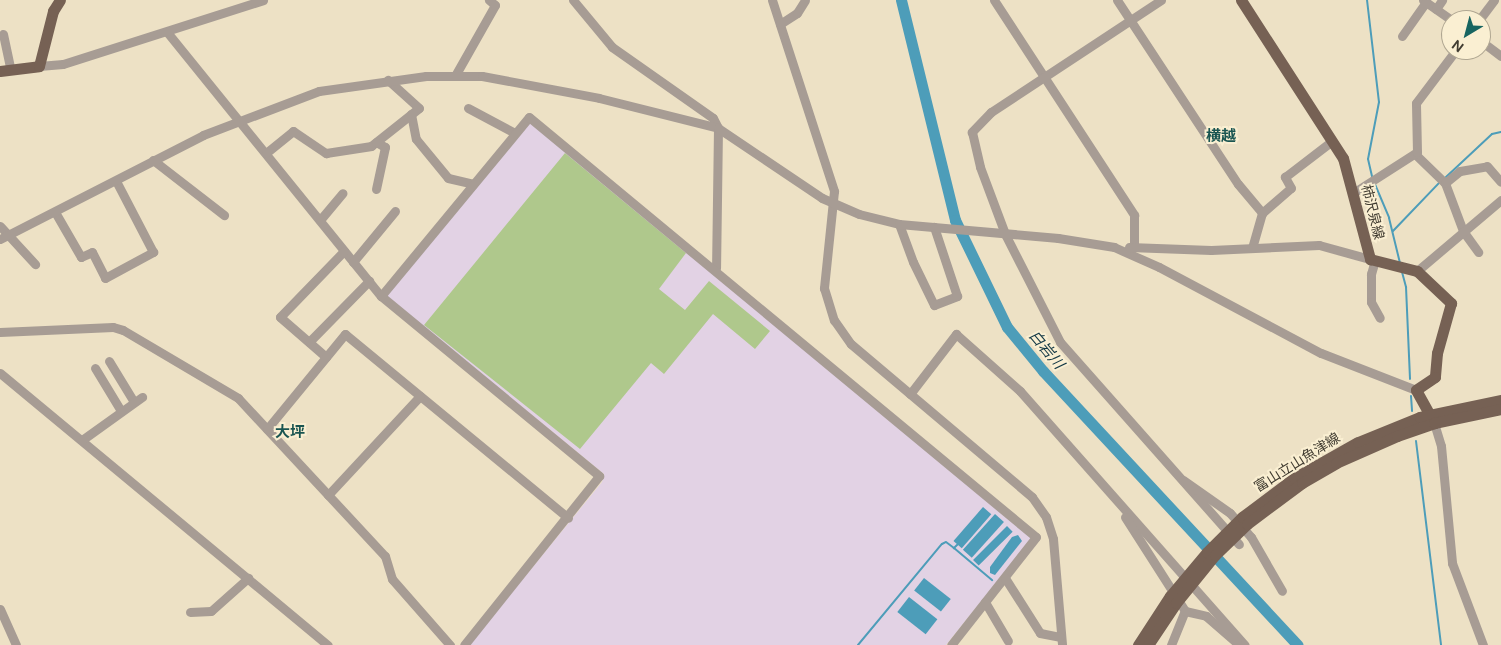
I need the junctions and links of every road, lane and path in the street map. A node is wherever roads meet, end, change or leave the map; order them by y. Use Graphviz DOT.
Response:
graph roads {
  1 [pos="60,0"];
  2 [pos="263,0"];
  3 [pos="489,0"];
  4 [pos="573,0"];
  5 [pos="772,0"];
  6 [pos="805,0"];
  7 [pos="994,0"];
  8 [pos="1117,0"];
  9 [pos="1162,0"];
  10 [pos="1241,0"];
  11 [pos="1442,0"];
  12 [pos="1425,1"];
  13 [pos="252,2"];
  14 [pos="1436,9"];
  15 [pos="1441,12"];
  16 [pos="1130,20"];
  17 [pos="780,24"];
  18 [pos="166,32"];
  19 [pos="3,34"];
  20 [pos="1402,36"];
  21 [pos="1448,60"];
  22 [pos="39,66"];
  23 [pos="5,69"];
  24 [pos="456,74"];
  25 [pos="1044,76"];
  26 [pos="388,80"];
  27 [pos="468,108"];
  28 [pos="412,114"];
  29 [pos="239,119"];
  30 [pos="718,128"];
  31 [pos="515,133"];
  32 [pos="1332,141"];
  33 [pos="376,142"];
  34 [pos="266,153"];
  35 [pos="1415,154"];
  36 [pos="153,160"];
  37 [pos="116,181"];
  38 [pos="1501,182"];
  39 [pos="1445,183"];
  40 [pos="473,184"];
  41 [pos="376,189"];
  42 [pos="343,193"];
  43 [pos="1353,193"];
  44 [pos="1501,200"];
  45 [pos="832,203"];
  46 [pos="395,211"];
  47 [pos="55,212"];
  48 [pos="1262,213"];
  49 [pos="224,215"];
  50 [pos="320,220"];
  51 [pos="899,224"];
  52 [pos="0,226"];
  53 [pos="934,227"];
  54 [pos="1463,231"];
  55 [pos="10,234"];
  56 [pos="1005,234"];
  57 [pos="0,239"];
  58 [pos="1114,247"];
  59 [pos="1134,247"];
  60 [pos="1252,247"];
  61 [pos="344,251"];
  62 [pos="1478,252"];
  63 [pos="1373,260"];
  64 [pos="353,262"];
  65 [pos="35,264"];
  66 [pos="716,268"];
  67 [pos="1407,270"];
  68 [pos="369,281"];
  69 [pos="381,296"];
  70 [pos="1380,318"];
  71 [pos="0,332"];
  72 [pos="309,342"];
  73 [pos="326,357"];
  74 [pos="109,361"];
  75 [pos="95,368"];
  76 [pos="0,373"];
  77 [pos="1416,390"];
  78 [pos="910,394"];
  79 [pos="420,396"];
  80 [pos="1501,400"];
  81 [pos="1501,409"];
  82 [pos="121,411"];
  83 [pos="1432,418"];
  84 [pos="267,429"];
  85 [pos="82,440"];
  86 [pos="1177,476"];
  87 [pos="328,495"];
  88 [pos="1125,511"];
  89 [pos="568,518"];
  90 [pos="1230,534"];
  91 [pos="248,578"];
  92 [pos="1005,578"];
  93 [pos="1187,581"];
  94 [pos="1282,592"];
  95 [pos="1173,600"];
  96 [pos="986,602"];
  97 [pos="0,609"];
  98 [pos="1186,611"];
  99 [pos="190,612"];
  100 [pos="1008,641"];
  101 [pos="1061,641"];
  102 [pos="16,645"];
  103 [pos="328,645"];
  104 [pos="450,645"];
  105 [pos="464,645"];
  106 [pos="951,645"];
  107 [pos="1138,645"];
  108 [pos="1148,645"];
  109 [pos="1171,645"];
  110 [pos="1239,645"];
  111 [pos="1245,645"];
  112 [pos="1483,645"];
  1 -- 22 [label="main road"];
  2 -- 13 [label="street"];
  3 -- 24 [label="street"];
  4 -- 30 [label="street"];
  5 -- 17 [label="street"];
  6 -- 17 [label="street"];
  7 -- 25 [label="street"];
  8 -- 16 [label="street"];
  9 -- 16 [label="street"];
  10 -- 32 [label="main road, 柿沢泉線"];
  11 -- 14 [label="street"];
  12 -- 14 [label="street"];
  12 -- 20 [label="street"];
  13 -- 18 [label="street"];
  14 -- 15 [label="street"];
  16 -- 25 [label="street"];
  16 -- 48 [label="street"];
  17 -- 45 [label="street"];
  18 -- 22 [label="street"];
  18 -- 29 [label="street"];
  19 -- 23 [label="street"];
  21 -- 35 [label="street"];
  22 -- 23 [label="main road"];
  24 -- 26 [label="street"];
  24 -- 30 [label="street"];
  25 -- 56 [label="street"];
  25 -- 59 [label="street"];
  26 -- 28 [label="street"];
  26 -- 29 [label="street"];
  27 -- 31 [label="street"];
  28 -- 33 [label="street"];
  28 -- 40 [label="street"];
  29 -- 34 [label="street"];
  29 -- 36 [label="street"];
  30 -- 45 [label="street"];
  30 -- 66 [label="street"];
  31 -- 40 [label="street"];
  31 -- 66 [label="street"];
  32 -- 43 [label="main road, 柿沢泉線"];
  32 -- 48 [label="street"];
  33 -- 34 [label="street"];
  33 -- 41 [label="street"];
  34 -- 50 [label="street"];
  35 -- 39 [label="street"];
  35 -- 43 [label="street"];
  36 -- 37 [label="street"];
  36 -- 49 [label="street"];
  37 -- 47 [label="street"];
  37 -- 47 [label="street"];
  38 -- 39 [label="street"];
  39 -- 54 [label="street"];
  40 -- 69 [label="street"];
  42 -- 50 [label="street"];
  43 -- 63 [label="main road, 柿沢泉線"];
  44 -- 54 [label="street"];
  45 -- 51 [label="street"];
  45 -- 78 [label="street"];
  46 -- 64 [label="street"];
  47 -- 55 [label="street"];
  48 -- 60 [label="street"];
  50 -- 61 [label="street"];
  51 -- 53 [label="street"];
  51 -- 53 [label="street"];
  52 -- 55 [label="street"];
  53 -- 56 [label="street"];
  54 -- 62 [label="street"];
  54 -- 67 [label="street"];
  55 -- 57 [label="street"];
  55 -- 65 [label="street"];
  56 -- 58 [label="street"];
  56 -- 86 [label="street"];
  58 -- 59 [label="street"];
  58 -- 77 [label="street"];
  59 -- 60 [label="street"];
  60 -- 63 [label="street"];
  61 -- 64 [label="street"];
  61 -- 72 [label="street"];
  63 -- 67 [label="main road, 柿沢泉線"];
  63 -- 70 [label="street"];
  64 -- 68 [label="street"];
  66 -- 92 [label="street"];
  67 -- 77 [label="main road, 柿沢泉線"];
  68 -- 69 [label="street"];
  68 -- 72 [label="street"];
  69 -- 89 [label="street"];
  71 -- 84 [label="street"];
  72 -- 73 [label="street"];
  73 -- 79 [label="street"];
  73 -- 84 [label="street"];
  74 -- 82 [label="street"];
  75 -- 82 [label="street"];
  76 -- 85 [label="street"];
  77 -- 83 [label="main road"];
  78 -- 88 [label="street"];
  78 -- 101 [label="street"];
  79 -- 87 [label="street"];
  79 -- 89 [label="street"];
  80 -- 83 [label="main road, 富山立山魚津線"];
  81 -- 83 [label="main road, 富山立山魚津線"];
  82 -- 85 [label="street"];
  83 -- 90 [label="main road, 富山立山魚津線"];
  83 -- 112 [label="street"];
  84 -- 87 [label="street"];
  85 -- 91 [label="street"];
  86 -- 90 [label="street"];
  86 -- 94 [label="street"];
  87 -- 104 [label="street"];
  88 -- 93 [label="street"];
  88 -- 98 [label="street"];
  89 -- 105 [label="street"];
  90 -- 93 [label="main road, 富山立山魚津線"];
  91 -- 99 [label="street"];
  91 -- 103 [label="street"];
  92 -- 96 [label="street"];
  92 -- 101 [label="street"];
  93 -- 95 [label="main road, 富山立山魚津線"];
  93 -- 111 [label="street"];
  95 -- 107 [label="main road, 富山立山魚津線"];
  95 -- 108 [label="main road, 富山立山魚津線"];
  96 -- 100 [label="street"];
  96 -- 106 [label="street"];
  97 -- 102 [label="street"];
  98 -- 109 [label="street"];
  98 -- 110 [label="street"];
}
